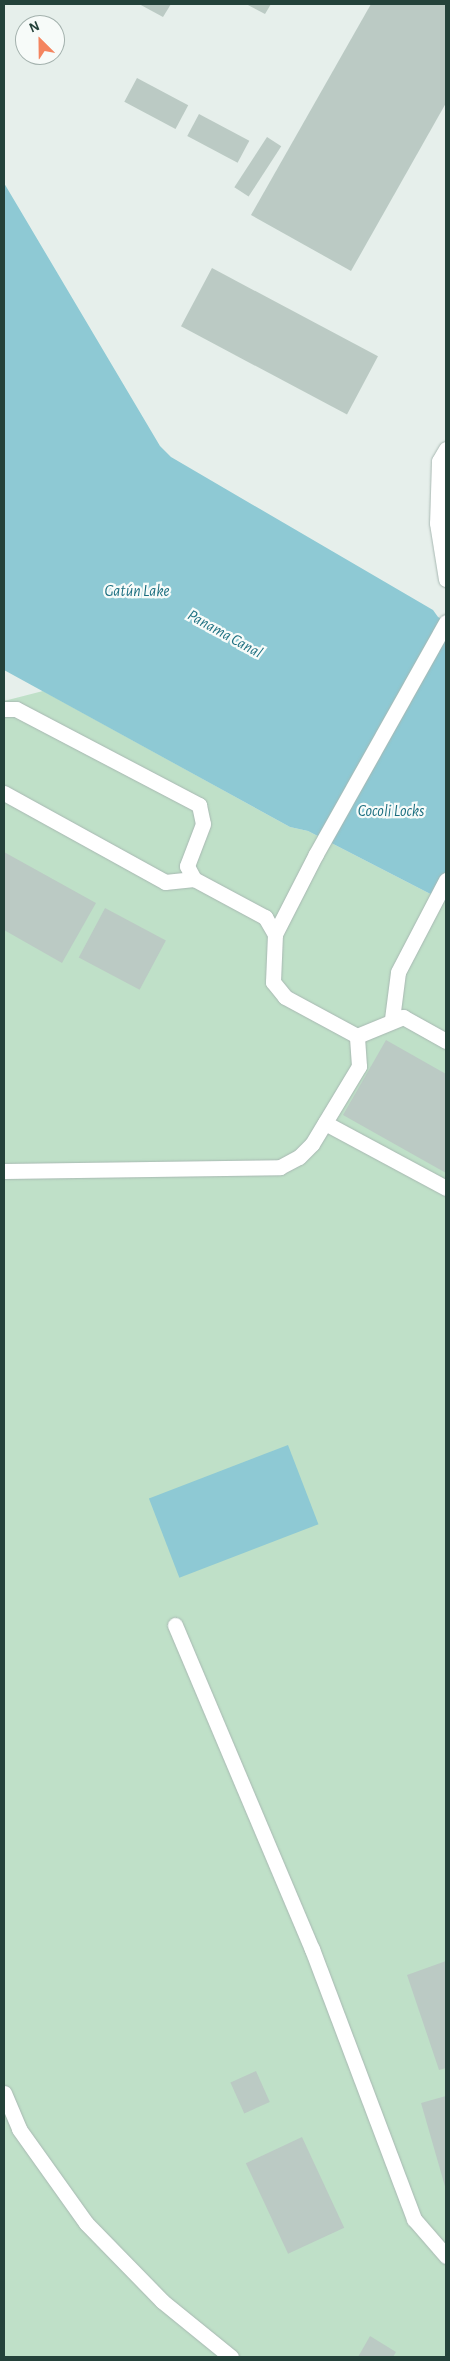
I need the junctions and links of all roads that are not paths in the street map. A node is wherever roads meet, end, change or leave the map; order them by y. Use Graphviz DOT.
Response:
graph roads {
  1 [pos="446,449"];
  2 [pos="446,579"];
  3 [pos="446,622"];
  4 [pos="4,709"];
  5 [pos="4,793"];
  6 [pos="194,879"];
  7 [pos="446,880"];
  8 [pos="275,934"];
  9 [pos="392,1019"];
  10 [pos="357,1036"];
  11 [pos="446,1041"];
  12 [pos="325,1123"];
  13 [pos="4,1171"];
  14 [pos="446,1188"];
  15 [pos="175,1625"];
  16 [pos="4,2093"];
  17 [pos="446,2256"];
  18 [pos="230,2357"];
  1 -- 2 [label="lane"];
  3 -- 8 [label="lane"];
  4 -- 6 [label="lane"];
  5 -- 6 [label="lane"];
  6 -- 8 [label="lane"];
  7 -- 9 [label="lane"];
  8 -- 10 [label="lane"];
  9 -- 10 [label="lane"];
  9 -- 11 [label="lane"];
  10 -- 12 [label="lane"];
  12 -- 13 [label="lane"];
  12 -- 14 [label="lane"];
  15 -- 17 [label="lane"];
  16 -- 18 [label="lane"];
}
